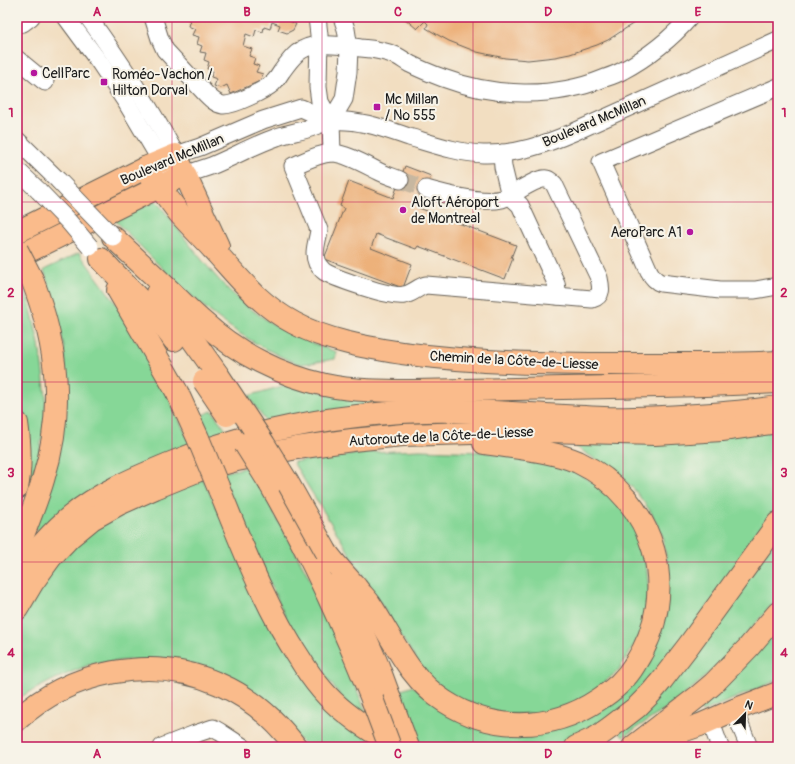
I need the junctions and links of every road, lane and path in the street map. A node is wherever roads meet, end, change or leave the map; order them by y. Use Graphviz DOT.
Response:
graph roads {
  1 [pos="31,17"];
  2 [pos="66,17"];
  3 [pos="88,17"];
  4 [pos="153,17"];
  5 [pos="317,17"];
  6 [pos="342,17"];
  7 [pos="690,17"];
  8 [pos="17,24"];
  9 [pos="778,40"];
  10 [pos="319,45"];
  11 [pos="354,47"];
  12 [pos="17,59"];
  13 [pos="45,82"];
  14 [pos="778,86"];
  15 [pos="331,121"];
  16 [pos="17,140"];
  17 [pos="332,153"];
  18 [pos="502,153"];
  19 [pos="160,161"];
  20 [pos="17,170"];
  21 [pos="400,180"];
  22 [pos="172,181"];
  23 [pos="426,189"];
  24 [pos="510,196"];
  25 [pos="17,232"];
  26 [pos="113,237"];
  27 [pos="17,250"];
  28 [pos="96,253"];
  29 [pos="17,257"];
  30 [pos="778,286"];
  31 [pos="558,296"];
  32 [pos="778,362"];
  33 [pos="211,378"];
  34 [pos="778,382"];
  35 [pos="778,407"];
  36 [pos="778,422"];
  37 [pos="17,423"];
  38 [pos="426,434"];
  39 [pos="17,488"];
  40 [pos="778,523"];
  41 [pos="17,552"];
  42 [pos="327,553"];
  43 [pos="17,576"];
  44 [pos="17,609"];
  45 [pos="778,613"];
  46 [pos="778,693"];
  47 [pos="380,696"];
  48 [pos="734,710"];
  49 [pos="17,720"];
  50 [pos="710,720"];
  51 [pos="162,747"];
  52 [pos="243,747"];
  53 [pos="296,747"];
  54 [pos="390,747"];
  55 [pos="402,747"];
  56 [pos="408,747"];
  57 [pos="576,747"];
  58 [pos="635,747"];
  59 [pos="720,747"];
  60 [pos="749,747"];
  1 -- 8 [label="street"];
  2 -- 19 [label="street"];
  3 -- 19 [label="street"];
  4 -- 10 [label="street"];
  5 -- 10 [label="street"];
  6 -- 11 [label="street"];
  7 -- 11 [label="street"];
  9 -- 18 [label="street, Boulevard McMillan"];
  10 -- 11 [label="street"];
  10 -- 15 [label="street"];
  11 -- 15 [label="street"];
  12 -- 13 [label="street"];
  14 -- 30 [label="street"];
  15 -- 17 [label="street"];
  15 -- 18 [label="street, Boulevard McMillan"];
  15 -- 19 [label="street, Boulevard McMillan"];
  15 -- 22 [label="street, Boulevard McMillan"];
  16 -- 26 [label="street, bridge"];
  17 -- 21 [label="street"];
  17 -- 31 [label="street"];
  18 -- 24 [label="street"];
  19 -- 22 [label="main road, Chemin de la Côte-de-Liesse"];
  19 -- 22 [label="main road, Chemin de la Côte-de-Liesse"];
  19 -- 25 [label="main road, Boulevard McMillan"];
  20 -- 28 [label="street, bridge"];
  22 -- 29 [label="main road, Boulevard McMillan"];
  22 -- 32 [label="main road, Chemin de la Côte-de-Liesse"];
  23 -- 24 [label="street"];
  24 -- 31 [label="street"];
  24 -- 31 [label="street"];
  26 -- 33 [label="main road"];
  26 -- 34 [label="main road"];
  27 -- 41 [label="main road, bridge"];
  28 -- 33 [label="main road"];
  28 -- 55 [label="main road, bridge"];
  33 -- 42 [label="main road, bridge"];
  33 -- 47 [label="main road, bridge"];
  35 -- 43 [label="main road, Autoroute de la Côte-de-Liesse"];
  36 -- 38 [label="main road, Autoroute de la Côte-de-Liesse"];
  37 -- 39 [label="main road"];
  38 -- 42 [label="main road"];
  38 -- 44 [label="main road, Autoroute de la Côte-de-Liesse"];
  40 -- 57 [label="main road"];
  42 -- 47 [label="main road"];
  45 -- 58 [label="main road"];
  46 -- 48 [label="main road"];
  47 -- 54 [label="main road, bridge"];
  47 -- 56 [label="main road"];
  48 -- 50 [label="main road"];
  48 -- 60 [label="street"];
  49 -- 53 [label="main road"];
  50 -- 58 [label="main road"];
  50 -- 59 [label="street"];
  51 -- 52 [label="street"];
}
